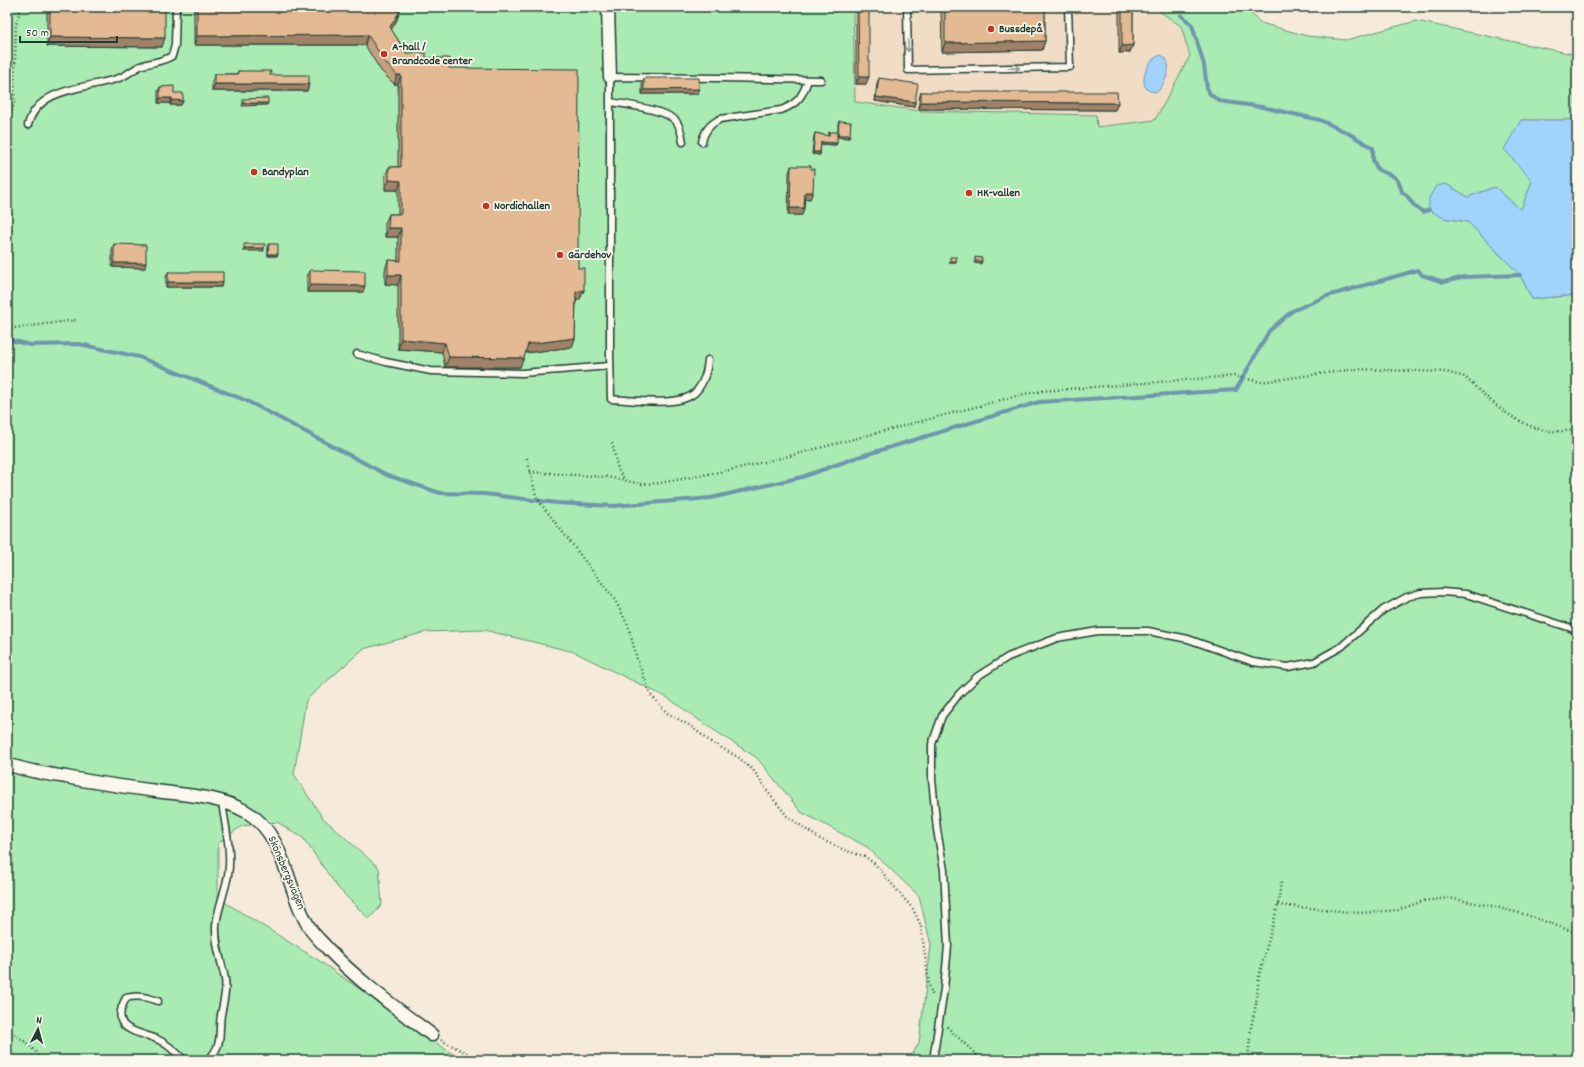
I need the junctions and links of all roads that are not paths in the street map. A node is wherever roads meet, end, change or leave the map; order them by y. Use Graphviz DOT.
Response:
graph roads {
  1 [pos="176,7"];
  2 [pos="608,7"];
  3 [pos="907,7"];
  4 [pos="1068,7"];
  5 [pos="610,77"];
  6 [pos="808,80"];
  7 [pos="821,80"];
  8 [pos="610,102"];
  9 [pos="28,125"];
  10 [pos="684,142"];
  11 [pos="702,142"];
  12 [pos="357,354"];
  13 [pos="708,360"];
  14 [pos="610,366"];
  15 [pos="1577,632"];
  16 [pos="7,764"];
  17 [pos="222,802"];
  18 [pos="158,1001"];
  19 [pos="432,1035"];
  20 [pos="184,1060"];
  21 [pos="208,1060"];
  22 [pos="933,1060"];
  1 -- 9 [label="lane"];
  2 -- 5 [label="street"];
  3 -- 4 [label="lane, one-way"];
  5 -- 6 [label="lane"];
  5 -- 8 [label="lane"];
  6 -- 7 [label="lane"];
  6 -- 11 [label="lane"];
  8 -- 10 [label="lane"];
  8 -- 14 [label="lane"];
  12 -- 14 [label="lane"];
  13 -- 14 [label="lane"];
  15 -- 22 [label="lane"];
  16 -- 17 [label="street, Skönsbergsvägen"];
  17 -- 19 [label="street, Skönsbergsvägen"];
  17 -- 21 [label="lane"];
  18 -- 20 [label="lane"];
}
